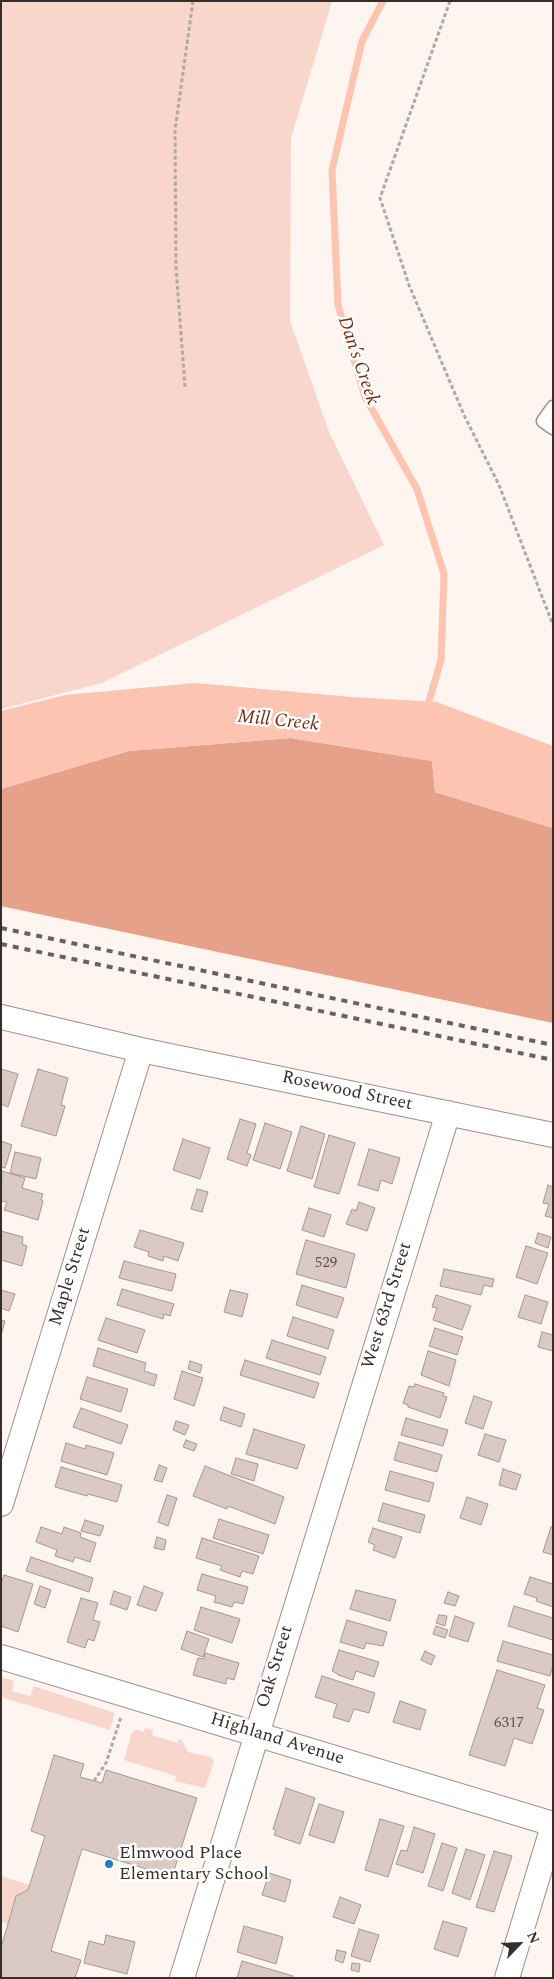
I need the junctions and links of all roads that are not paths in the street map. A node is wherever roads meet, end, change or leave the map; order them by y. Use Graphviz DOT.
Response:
graph roads {
  1 [pos="553,407"];
  2 [pos="553,428"];
  3 [pos="1,1017"];
  4 [pos="141,1050"];
  5 [pos="448,1113"];
  6 [pos="553,1135"];
  7 [pos="328,1499"];
  8 [pos="1,1504"];
  9 [pos="1,1656"];
  10 [pos="255,1734"];
  11 [pos="553,1825"];
  12 [pos="182,1978"];
  13 [pos="506,1978"];
  1 -- 2 [label="lane"];
  3 -- 4 [label="street, Rosewood Street"];
  4 -- 5 [label="street, Rosewood Street"];
  4 -- 8 [label="street, Maple Street"];
  5 -- 6 [label="street, Rosewood Street"];
  5 -- 7 [label="street, West 63rd Street"];
  7 -- 10 [label="street, Oak Street"];
  9 -- 10 [label="street, Highland Avenue"];
  10 -- 11 [label="street, Highland Avenue"];
  10 -- 12 [label="street, Oak Street"];
  11 -- 13 [label="street"];
}
